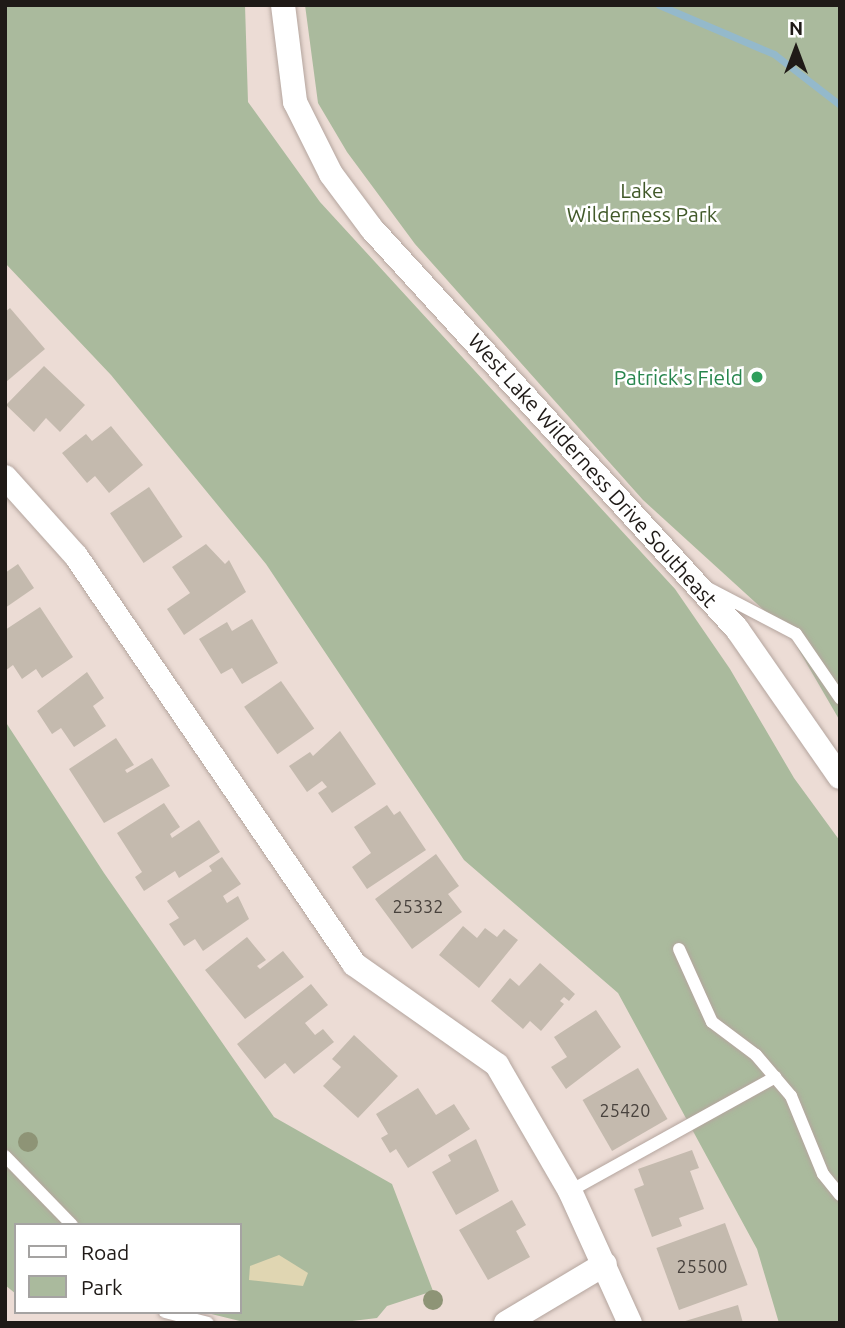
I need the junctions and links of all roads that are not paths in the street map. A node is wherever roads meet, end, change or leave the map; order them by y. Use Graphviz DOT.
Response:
graph roads {
  1 [pos="283,5"];
  2 [pos="5,477"];
  3 [pos="698,583"];
  4 [pos="840,698"];
  5 [pos="840,777"];
  6 [pos="679,949"];
  7 [pos="776,1077"];
  8 [pos="5,1156"];
  9 [pos="570,1191"];
  10 [pos="840,1195"];
  11 [pos="70,1223"];
  12 [pos="605,1264"];
  13 [pos="173,1314"];
  14 [pos="208,1323"];
  15 [pos="506,1323"];
  16 [pos="630,1323"];
  1 -- 3 [label="street, West Lake Wilderness Drive Southeast"];
  2 -- 9 [label="street"];
  3 -- 4 [label="lane"];
  3 -- 5 [label="street, West Lake Wilderness Drive Southeast"];
  6 -- 7 [label="lane"];
  7 -- 9 [label="lane"];
  7 -- 10 [label="lane"];
  8 -- 11 [label="lane"];
  9 -- 12 [label="street"];
  12 -- 15 [label="street"];
  12 -- 16 [label="street"];
  13 -- 14 [label="lane"];
}
